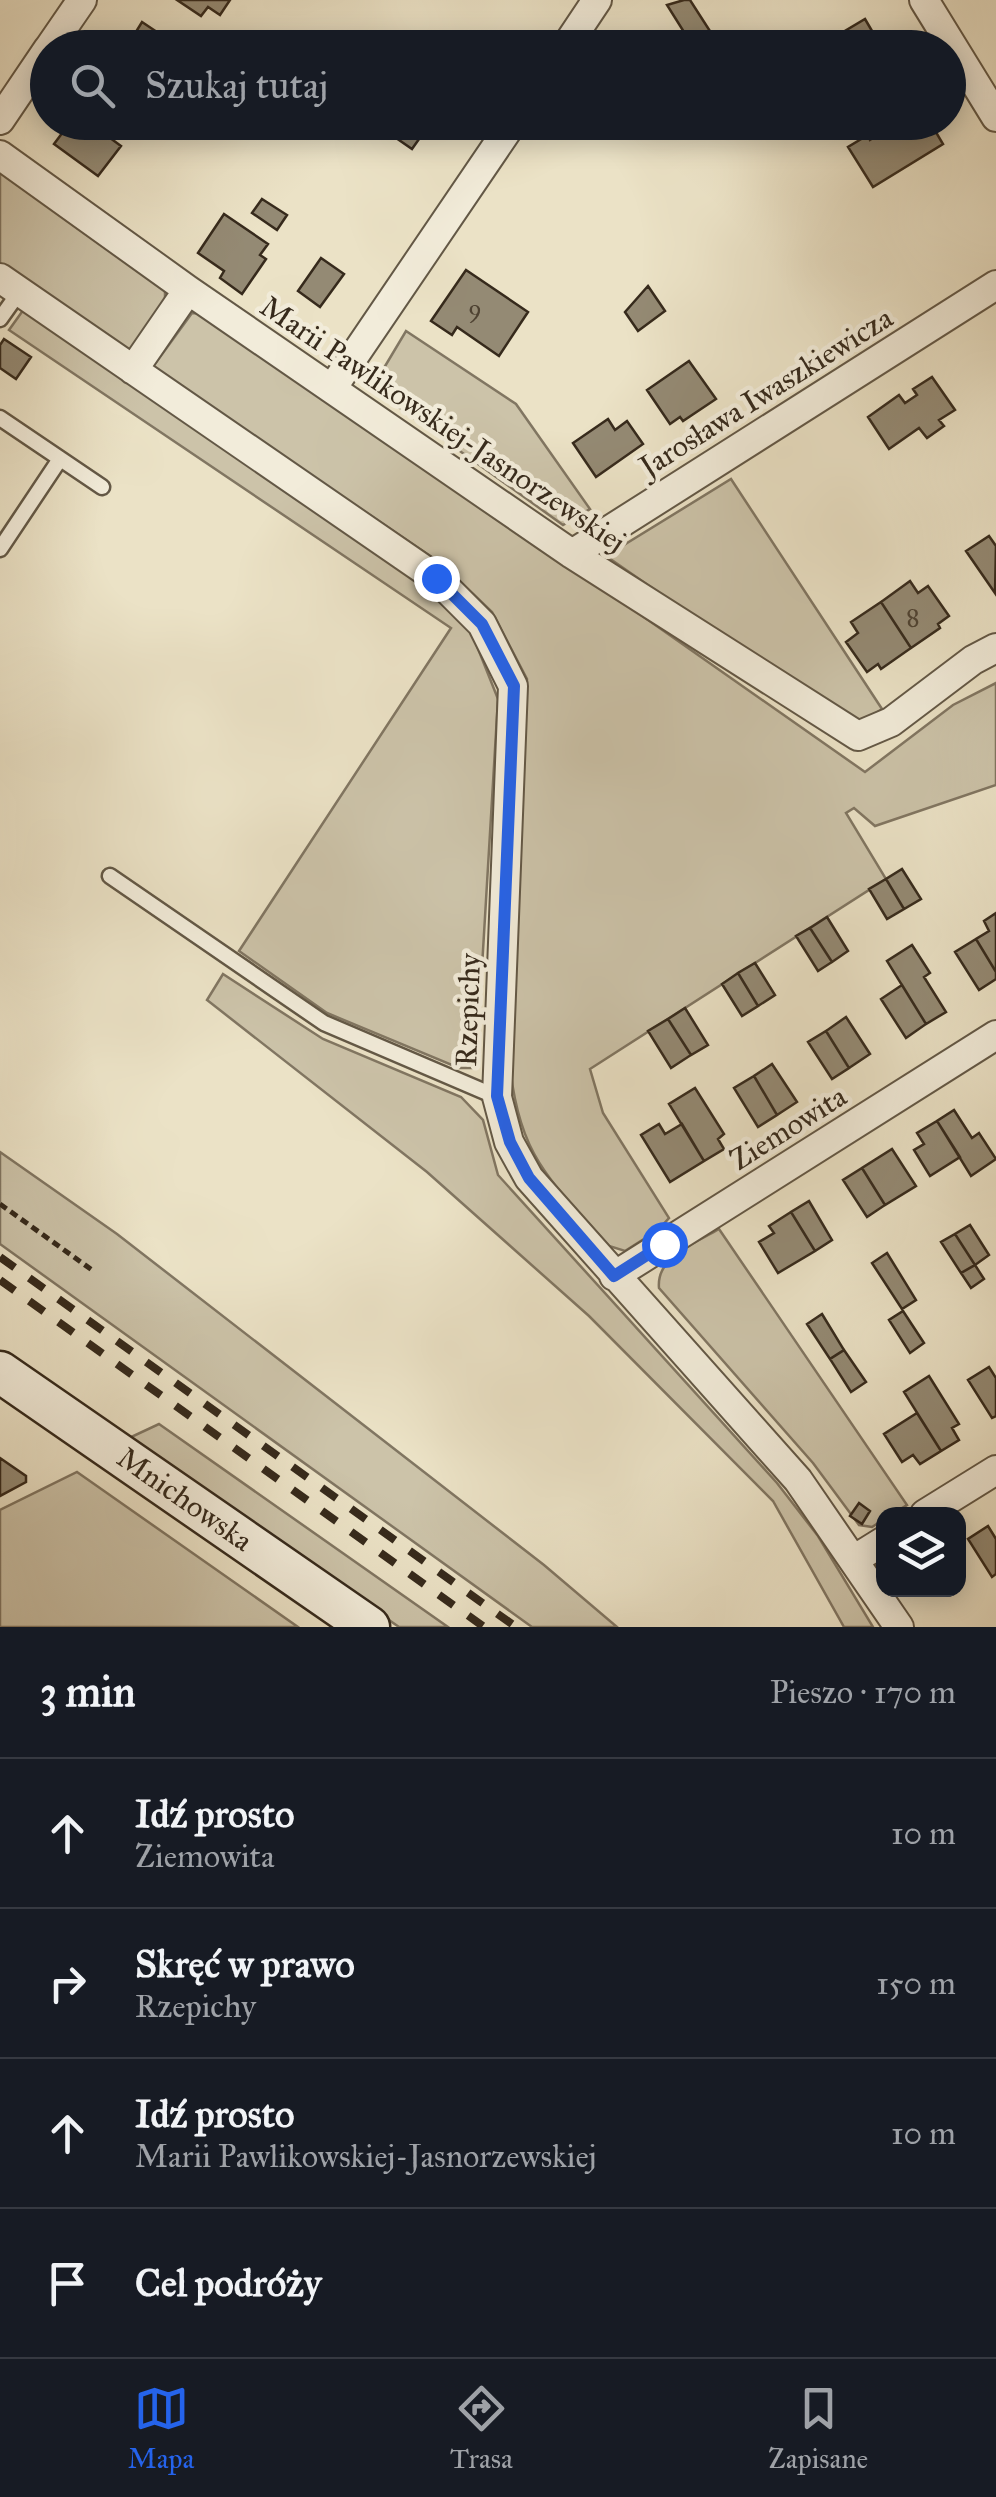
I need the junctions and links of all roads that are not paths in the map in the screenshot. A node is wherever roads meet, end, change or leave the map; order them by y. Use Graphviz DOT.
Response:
graph roads {
  1 [pos="82,0"];
  2 [pos="597,0"];
  3 [pos="924,0"];
  4 [pos="61,30"];
  5 [pos="577,30"];
  6 [pos="942,30"];
  7 [pos="966,68"];
  8 [pos="30,75"];
  9 [pos="996,117"];
  10 [pos="0,120"];
  11 [pos="502,140"];
  12 [pos="0,155"];
  13 [pos="10,284"];
  14 [pos="996,286"];
  15 [pos="188,290"];
  16 [pos="0,318"];
  17 [pos="133,370"];
  18 [pos="333,387"];
  19 [pos="0,418"];
  20 [pos="60,459"];
  21 [pos="102,487"];
  22 [pos="2,540"];
  23 [pos="572,554"];
  24 [pos="996,648"];
  25 [pos="110,876"];
  26 [pos="996,1035"];
  27 [pos="497,1096"];
  28 [pos="614,1276"];
  29 [pos="0,1372"];
  30 [pos="996,1470"];
  31 [pos="936,1507"];
  32 [pos="876,1546"];
  33 [pos="855,1559"];
  34 [pos="369,1627"];
  35 [pos="899,1627"];
  1 -- 4 [label="street"];
  2 -- 5 [label="street"];
  3 -- 6 [label="street"];
  7 -- 9 [label="street"];
  8 -- 10 [label="street"];
  11 -- 18 [label="street"];
  12 -- 15 [label="street, Marii Pawlikowskiej-Jasnorzewskiej"];
  13 -- 16 [label="lane"];
  13 -- 17 [label="street"];
  14 -- 23 [label="street, Jarosława Iwaszkiewicza"];
  15 -- 17 [label="street"];
  15 -- 18 [label="street, Marii Pawlikowskiej-Jasnorzewskiej"];
  17 -- 27 [label="street, Rzepichy"];
  18 -- 23 [label="street, Marii Pawlikowskiej-Jasnorzewskiej"];
  19 -- 20 [label="lane"];
  20 -- 21 [label="lane"];
  20 -- 22 [label="lane"];
  23 -- 24 [label="street, Marii Pawlikowskiej-Jasnorzewskiej"];
  25 -- 27 [label="lane"];
  26 -- 28 [label="street, Ziemowita"];
  27 -- 28 [label="street, Rzepichy"];
  28 -- 33 [label="street, Rzepichy"];
  29 -- 34 [label="street, Mnichowska"];
  30 -- 31 [label="street"];
  32 -- 33 [label="street"];
  33 -- 35 [label="street, Rzepichy"];
}
